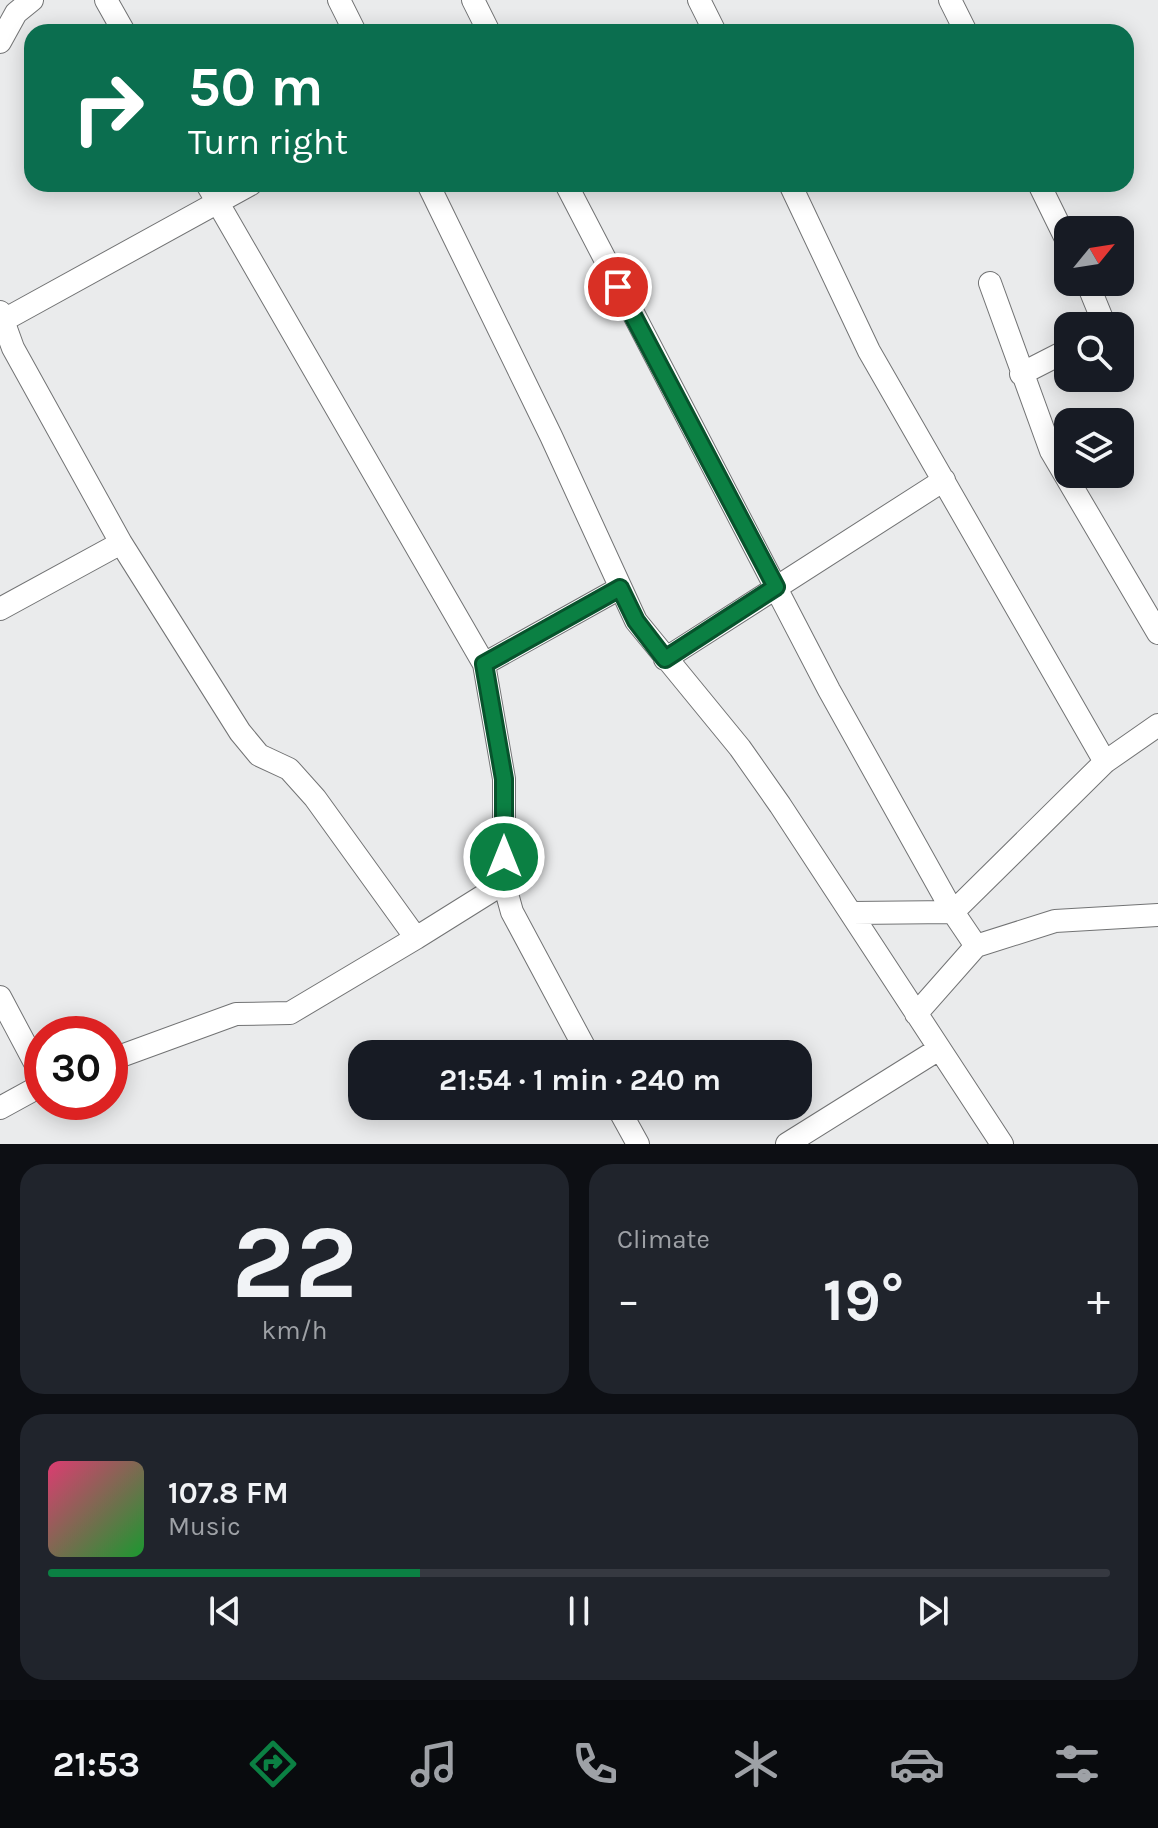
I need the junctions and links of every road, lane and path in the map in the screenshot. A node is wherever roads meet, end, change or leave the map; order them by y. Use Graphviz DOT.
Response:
graph roads {
  1 [pos="32,0"];
  2 [pos="106,0"];
  3 [pos="339,0"];
  4 [pos="473,0"];
  5 [pos="699,0"];
  6 [pos="950,0"];
  7 [pos="120,24"];
  8 [pos="351,24"];
  9 [pos="485,24"];
  10 [pos="711,24"];
  11 [pos="962,24"];
  12 [pos="0,42"];
  13 [pos="211,192"];
  14 [pos="432,192"];
  15 [pos="570,192"];
  16 [pos="794,192"];
  17 [pos="1043,192"];
  18 [pos="1055,216"];
  19 [pos="990,283"];
  20 [pos="1,316"];
  21 [pos="1054,357"];
  22 [pos="1021,374"];
  23 [pos="944,480"];
  24 [pos="121,543"];
  25 [pos="776,587"];
  26 [pos="620,588"];
  27 [pos="0,609"];
  28 [pos="1158,633"];
  29 [pos="665,659"];
  30 [pos="484,664"];
  31 [pos="1158,725"];
  32 [pos="1105,762"];
  33 [pos="504,883"];
  34 [pos="953,912"];
  35 [pos="852,913"];
  36 [pos="1158,915"];
  37 [pos="416,938"];
  38 [pos="976,946"];
  39 [pos="0,997"];
  40 [pos="916,1014"];
  41 [pos="581,1040"];
  42 [pos="24,1042"];
  43 [pos="939,1049"];
  44 [pos="128,1053"];
  45 [pos="24,1095"];
  46 [pos="0,1108"];
  47 [pos="625,1120"];
  48 [pos="638,1144"];
  49 [pos="787,1144"];
  50 [pos="1002,1144"];
  1 -- 12 [label="street"];
  2 -- 7 [label="street"];
  3 -- 8 [label="street"];
  4 -- 9 [label="street"];
  5 -- 10 [label="street"];
  6 -- 11 [label="street"];
  13 -- 20 [label="street"];
  13 -- 30 [label="street"];
  14 -- 26 [label="street"];
  15 -- 25 [label="street"];
  16 -- 23 [label="street"];
  17 -- 18 [label="street"];
  19 -- 22 [label="street"];
  20 -- 24 [label="street"];
  21 -- 22 [label="street"];
  22 -- 28 [label="street"];
  23 -- 25 [label="street"];
  23 -- 32 [label="street"];
  24 -- 27 [label="street"];
  24 -- 37 [label="street"];
  25 -- 29 [label="street"];
  25 -- 34 [label="street"];
  26 -- 29 [label="street"];
  26 -- 30 [label="street"];
  29 -- 35 [label="street"];
  30 -- 33 [label="street"];
  31 -- 32 [label="street"];
  32 -- 34 [label="street"];
  33 -- 37 [label="street"];
  33 -- 41 [label="street"];
  34 -- 35 [label="street"];
  34 -- 38 [label="street"];
  35 -- 40 [label="street"];
  36 -- 38 [label="street"];
  37 -- 44 [label="street"];
  38 -- 40 [label="street"];
  39 -- 42 [label="street"];
  40 -- 43 [label="street"];
  43 -- 49 [label="street"];
  43 -- 50 [label="street"];
  45 -- 46 [label="street"];
  47 -- 48 [label="street"];
}
